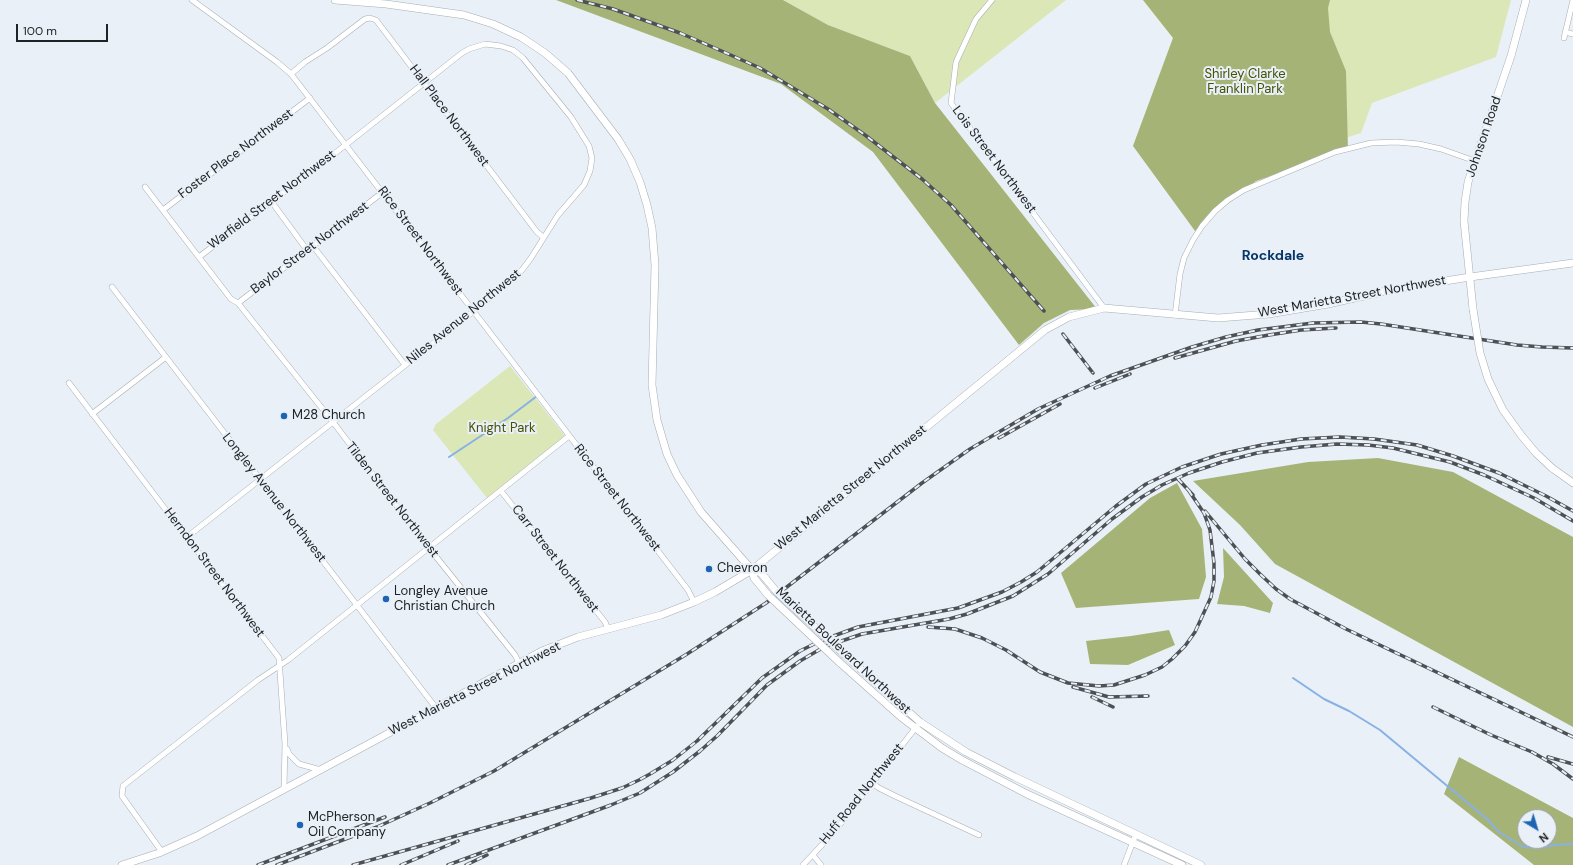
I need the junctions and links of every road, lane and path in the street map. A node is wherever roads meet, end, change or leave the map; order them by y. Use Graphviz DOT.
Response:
graph roads {
  1 [pos="192,0"];
  2 [pos="335,0"];
  3 [pos="992,0"];
  4 [pos="1526,0"];
  5 [pos="1573,0"];
  6 [pos="1565,32"];
  7 [pos="1573,34"];
  8 [pos="1564,38"];
  9 [pos="291,74"];
  10 [pos="424,83"];
  11 [pos="310,98"];
  12 [pos="346,144"];
  13 [pos="1475,161"];
  14 [pos="145,187"];
  15 [pos="383,192"];
  16 [pos="271,201"];
  17 [pos="162,210"];
  18 [pos="543,237"];
  19 [pos="313,246"];
  20 [pos="306,250"];
  21 [pos="199,256"];
  22 [pos="1573,263"];
  23 [pos="1470,277"];
  24 [pos="112,287"];
  25 [pos="238,303"];
  26 [pos="1104,308"];
  27 [pos="474,311"];
  28 [pos="1175,315"];
  29 [pos="166,357"];
  30 [pos="405,366"];
  31 [pos="69,383"];
  32 [pos="92,414"];
  33 [pos="333,422"];
  34 [pos="570,436"];
  35 [pos="260,480"];
  36 [pos="1573,483"];
  37 [pos="501,490"];
  38 [pos="187,537"];
  39 [pos="429,548"];
  40 [pos="752,570"];
  41 [pos="694,602"];
  42 [pos="357,605"];
  43 [pos="608,629"];
  44 [pos="519,663"];
  45 [pos="280,664"];
  46 [pos="436,708"];
  47 [pos="917,725"];
  48 [pos="285,744"];
  49 [pos="321,770"];
  50 [pos="872,783"];
  51 [pos="284,789"];
  52 [pos="1136,834"];
  53 [pos="979,835"];
  54 [pos="1133,842"];
  55 [pos="162,852"];
  56 [pos="813,855"];
  57 [pos="122,865"];
  58 [pos="803,865"];
  59 [pos="821,865"];
  60 [pos="1124,865"];
  61 [pos="1182,865"];
  62 [pos="1201,865"];
  1 -- 9 [label="street, Rice Street Northwest"];
  2 -- 40 [label="street, Marietta Boulevard Northwest"];
  3 -- 26 [label="street, Lois Street Northwest"];
  4 -- 13 [label="street, Johnson Road"];
  5 -- 6 [label="street"];
  6 -- 7 [label="street"];
  6 -- 8 [label="street"];
  9 -- 10 [label="street, Hall Place Northwest"];
  9 -- 11 [label="street, Rice Street Northwest"];
  10 -- 12 [label="street, Niles Avenue Northwest"];
  10 -- 18 [label="street, Hall Place Northwest"];
  10 -- 18 [label="street, Niles Avenue Northwest"];
  11 -- 12 [label="street, Rice Street Northwest"];
  11 -- 17 [label="street, Foster Place Northwest"];
  12 -- 15 [label="street, Rice Street Northwest"];
  12 -- 16 [label="street, Warfield Street Northwest"];
  13 -- 23 [label="street, Johnson Road"];
  13 -- 28 [label="street"];
  14 -- 17 [label="street, Tilden Street Northwest"];
  15 -- 19 [label="street, Baylor Street Northwest"];
  15 -- 27 [label="street, Rice Street Northwest"];
  16 -- 20 [label="street"];
  16 -- 21 [label="street, Warfield Street Northwest"];
  17 -- 21 [label="street, Tilden Street Northwest"];
  18 -- 27 [label="street, Niles Avenue Northwest"];
  19 -- 20 [label="street, Baylor Street Northwest"];
  19 -- 30 [label="street"];
  20 -- 25 [label="street, Baylor Street Northwest"];
  21 -- 25 [label="street, Tilden Street Northwest"];
  22 -- 23 [label="street, West Marietta Street Northwest"];
  23 -- 28 [label="street, West Marietta Street Northwest"];
  23 -- 36 [label="street, Johnson Road, bridge"];
  24 -- 29 [label="street, Longley Avenue Northwest"];
  25 -- 33 [label="street, Tilden Street Northwest"];
  26 -- 28 [label="street, West Marietta Street Northwest"];
  26 -- 40 [label="street, West Marietta Street Northwest"];
  27 -- 30 [label="street, Niles Avenue Northwest"];
  27 -- 34 [label="street, Rice Street Northwest"];
  29 -- 32 [label="street"];
  29 -- 35 [label="street, Longley Avenue Northwest"];
  30 -- 33 [label="street, Niles Avenue Northwest"];
  31 -- 32 [label="street, Herndon Street Northwest"];
  32 -- 38 [label="street, Herndon Street Northwest"];
  33 -- 35 [label="street, Niles Avenue Northwest"];
  33 -- 39 [label="street, Tilden Street Northwest"];
  34 -- 37 [label="street"];
  34 -- 41 [label="street, Rice Street Northwest"];
  35 -- 38 [label="street, Niles Avenue Northwest"];
  35 -- 42 [label="street, Longley Avenue Northwest"];
  37 -- 39 [label="street"];
  37 -- 43 [label="street, Carr Street Northwest"];
  38 -- 45 [label="street, Herndon Street Northwest"];
  39 -- 42 [label="street"];
  39 -- 44 [label="street, Tilden Street Northwest"];
  40 -- 41 [label="street, West Marietta Street Northwest"];
  40 -- 47 [label="street, Marietta Boulevard Northwest, bridge"];
  40 -- 47 [label="street, bridge"];
  41 -- 43 [label="street, West Marietta Street Northwest"];
  42 -- 45 [label="street"];
  42 -- 46 [label="street, Longley Avenue Northwest"];
  43 -- 44 [label="street, West Marietta Street Northwest"];
  44 -- 46 [label="street, West Marietta Street Northwest"];
  45 -- 48 [label="street, Herndon Street Northwest"];
  45 -- 55 [label="street"];
  46 -- 49 [label="street, West Marietta Street Northwest"];
  47 -- 50 [label="street, Huff Road Northwest"];
  47 -- 52 [label="street, Marietta Boulevard Northwest"];
  47 -- 54 [label="street"];
  48 -- 49 [label="street"];
  48 -- 51 [label="street, Herndon Street Northwest"];
  49 -- 51 [label="street, West Marietta Street Northwest"];
  50 -- 53 [label="street"];
  50 -- 56 [label="street, Huff Road Northwest"];
  51 -- 55 [label="street, West Marietta Street Northwest"];
  52 -- 54 [label="street"];
  52 -- 62 [label="street, Marietta Boulevard Northwest"];
  54 -- 60 [label="street"];
  54 -- 61 [label="street"];
  55 -- 57 [label="street, West Marietta Street Northwest"];
  56 -- 58 [label="street, Huff Road Northwest"];
  56 -- 59 [label="street"];
}
